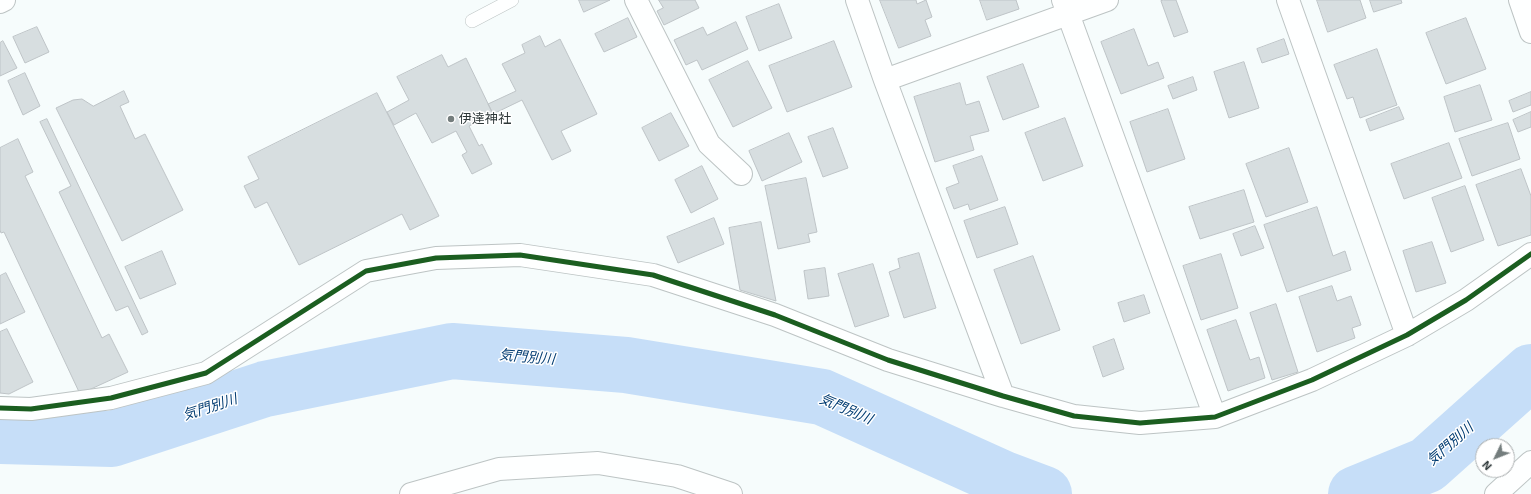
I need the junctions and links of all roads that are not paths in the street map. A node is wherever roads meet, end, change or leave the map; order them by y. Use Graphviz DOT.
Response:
graph roads {
  1 [pos="4,0"];
  2 [pos="512,0"];
  3 [pos="636,0"];
  4 [pos="857,0"];
  5 [pos="1107,0"];
  6 [pos="1288,0"];
  7 [pos="1520,0"];
  8 [pos="0,2"];
  9 [pos="1065,7"];
  10 [pos="472,21"];
  11 [pos="1531,32"];
  12 [pos="885,80"];
  13 [pos="741,174"];
  14 [pos="1531,254"];
  15 [pos="1407,335"];
  16 [pos="1003,396"];
  17 [pos="0,408"];
  18 [pos="1215,418"];
  19 [pos="1531,462"];
  20 [pos="411,494"];
  21 [pos="731,494"];
  22 [pos="1496,494"];
  1 -- 8 [label="street"];
  2 -- 10 [label="lane"];
  3 -- 13 [label="street"];
  4 -- 12 [label="street"];
  5 -- 9 [label="street"];
  6 -- 15 [label="street"];
  7 -- 11 [label="street"];
  9 -- 12 [label="street"];
  9 -- 18 [label="street"];
  12 -- 16 [label="street"];
  14 -- 15 [label="street"];
  15 -- 18 [label="street"];
  16 -- 17 [label="street"];
  16 -- 18 [label="street"];
  19 -- 22 [label="street"];
  20 -- 21 [label="street"];
}
